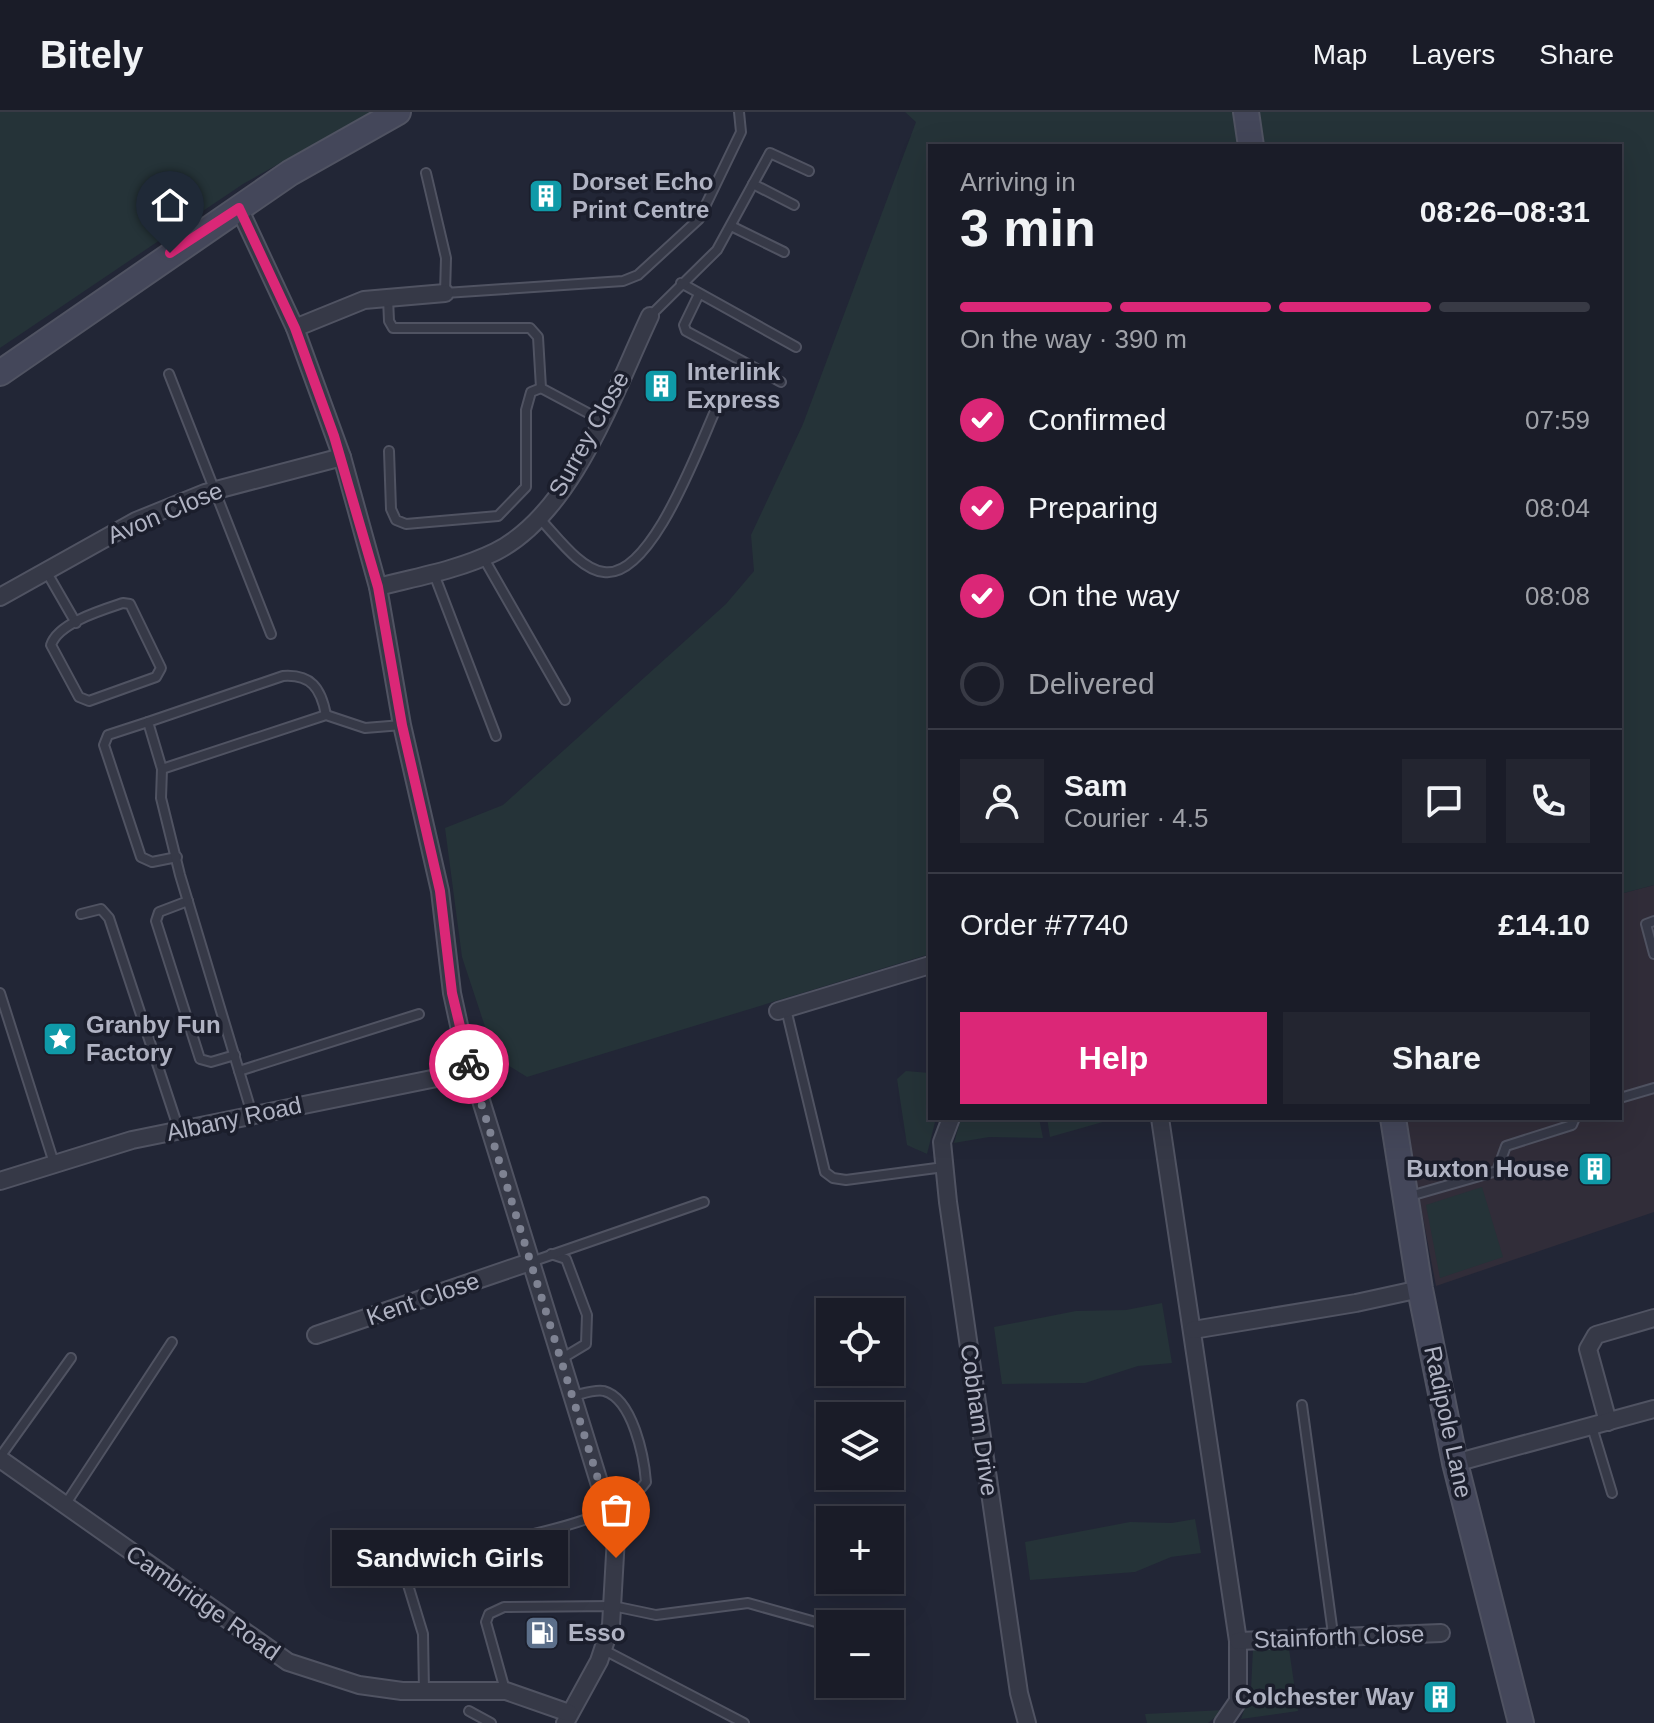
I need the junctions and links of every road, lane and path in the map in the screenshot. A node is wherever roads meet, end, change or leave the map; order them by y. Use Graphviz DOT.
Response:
graph roads {
  1 [pos="398,112"];
  2 [pos="739,112"];
  3 [pos="1246,112"];
  4 [pos="1251,144"];
  5 [pos="809,171"];
  6 [pos="426,173"];
  7 [pos="753,184"];
  8 [pos="794,205"];
  9 [pos="239,208"];
  10 [pos="731,226"];
  11 [pos="784,252"];
  12 [pos="681,283"];
  13 [pos="445,293"];
  14 [pos="699,294"];
  15 [pos="388,296"];
  16 [pos="650,316"];
  17 [pos="295,328"];
  18 [pos="796,347"];
  19 [pos="0,373"];
  20 [pos="169,374"];
  21 [pos="781,382"];
  22 [pos="541,388"];
  23 [pos="719,402"];
  24 [pos="601,420"];
  25 [pos="389,451"];
  26 [pos="342,457"];
  27 [pos="213,491"];
  28 [pos="539,518"];
  29 [pos="483,556"];
  30 [pos="46,570"];
  31 [pos="433,573"];
  32 [pos="378,587"];
  33 [pos="0,597"];
  34 [pos="76,623"];
  35 [pos="271,634"];
  36 [pos="565,700"];
  37 [pos="326,715"];
  38 [pos="148,722"];
  39 [pos="402,725"];
  40 [pos="496,736"];
  41 [pos="162,769"];
  42 [pos="177,857"];
  43 [pos="188,901"];
  44 [pos="81,914"];
  45 [pos="1654,921"];
  46 [pos="1654,954"];
  47 [pos="928,966"];
  48 [pos="0,993"];
  49 [pos="782,1010"];
  50 [pos="419,1014"];
  51 [pos="235,1055"];
  52 [pos="239,1071"];
  53 [pos="471,1071"];
  54 [pos="1654,1088"];
  55 [pos="1622,1097"];
  56 [pos="252,1114"];
  57 [pos="950,1120"];
  58 [pos="1160,1120"];
  59 [pos="1393,1120"];
  60 [pos="1574,1120"];
  61 [pos="179,1130"];
  62 [pos="55,1164"];
  63 [pos="944,1167"];
  64 [pos="0,1181"];
  65 [pos="1405,1197"];
  66 [pos="704,1202"];
  67 [pos="550,1254"];
  68 [pos="530,1262"];
  69 [pos="1420,1289"];
  70 [pos="1654,1318"];
  71 [pos="1193,1330"];
  72 [pos="316,1335"];
  73 [pos="172,1342"];
  74 [pos="71,1358"];
  75 [pos="560,1360"];
  76 [pos="572,1396"];
  77 [pos="1302,1405"];
  78 [pos="1654,1409"];
  79 [pos="1600,1425"];
  80 [pos="0,1458"];
  81 [pos="1455,1463"];
  82 [pos="1612,1493"];
  83 [pos="64,1506"];
  84 [pos="608,1511"];
  85 [pos="394,1539"];
  86 [pos="473,1548"];
  87 [pos="613,1606"];
  88 [pos="816,1622"];
  89 [pos="1441,1633"];
  90 [pos="1333,1634"];
  91 [pos="1238,1641"];
  92 [pos="603,1649"];
  93 [pos="424,1691"];
  94 [pos="506,1691"];
  95 [pos="469,1711"];
  96 [pos="567,1718"];
  97 [pos="491,1723"];
  98 [pos="744,1723"];
  99 [pos="1027,1723"];
  100 [pos="1223,1723"];
  101 [pos="1521,1723"];
  1 -- 9 [label="main road"];
  2 -- 13 [label="lane"];
  3 -- 4 [label="main road"];
  5 -- 7 [label="lane"];
  6 -- 13 [label="lane"];
  7 -- 8 [label="lane"];
  7 -- 10 [label="lane"];
  9 -- 17 [label="street"];
  9 -- 19 [label="main road"];
  10 -- 11 [label="lane"];
  10 -- 12 [label="lane"];
  12 -- 14 [label="lane"];
  12 -- 16 [label="lane"];
  13 -- 15 [label="street"];
  14 -- 18 [label="lane"];
  14 -- 21 [label="lane"];
  15 -- 17 [label="street"];
  15 -- 22 [label="lane"];
  16 -- 24 [label="street, Surrey Close"];
  17 -- 26 [label="street"];
  20 -- 27 [label="lane"];
  22 -- 24 [label="lane"];
  22 -- 25 [label="lane"];
  23 -- 28 [label="lane"];
  24 -- 28 [label="street, Surrey Close"];
  26 -- 27 [label="street, Avon Close"];
  26 -- 32 [label="street"];
  27 -- 30 [label="street, Avon Close"];
  27 -- 35 [label="lane"];
  28 -- 29 [label="street, Surrey Close"];
  29 -- 31 [label="street, Surrey Close"];
  29 -- 36 [label="lane"];
  30 -- 33 [label="street, Avon Close"];
  30 -- 34 [label="lane"];
  31 -- 32 [label="street, Surrey Close"];
  31 -- 40 [label="lane"];
  32 -- 39 [label="street"];
  34 -- 34 [label="lane"];
  37 -- 38 [label="lane"];
  37 -- 39 [label="lane"];
  37 -- 41 [label="lane"];
  38 -- 41 [label="lane"];
  38 -- 42 [label="lane"];
  39 -- 53 [label="street"];
  41 -- 42 [label="lane"];
  42 -- 43 [label="lane"];
  43 -- 51 [label="lane"];
  43 -- 51 [label="lane"];
  44 -- 61 [label="lane"];
  45 -- 46 [label="lane"];
  47 -- 49 [label="street"];
  48 -- 62 [label="lane"];
  49 -- 63 [label="lane"];
  50 -- 52 [label="lane"];
  51 -- 52 [label="lane"];
  52 -- 56 [label="lane"];
  53 -- 56 [label="street, Albany Road"];
  53 -- 68 [label="street"];
  54 -- 55 [label="lane"];
  56 -- 61 [label="street, Albany Road"];
  57 -- 63 [label="street, Cobham Drive"];
  58 -- 71 [label="street"];
  59 -- 65 [label="main road, Radipole Lane"];
  60 -- 65 [label="lane"];
  61 -- 62 [label="street, Albany Road"];
  62 -- 64 [label="street, Albany Road"];
  63 -- 99 [label="street, Cobham Drive"];
  65 -- 69 [label="main road, Radipole Lane"];
  66 -- 67 [label="lane"];
  67 -- 68 [label="lane"];
  67 -- 75 [label="lane"];
  68 -- 72 [label="street, Kent Close"];
  68 -- 75 [label="street"];
  69 -- 71 [label="street"];
  69 -- 81 [label="main road, Radipole Lane"];
  70 -- 79 [label="street"];
  71 -- 91 [label="street"];
  73 -- 83 [label="lane"];
  74 -- 80 [label="lane"];
  75 -- 76 [label="street"];
  76 -- 84 [label="street"];
  76 -- 84 [label="lane"];
  77 -- 90 [label="lane"];
  78 -- 79 [label="street"];
  79 -- 81 [label="street"];
  79 -- 82 [label="lane"];
  80 -- 83 [label="street, Cambridge Road"];
  81 -- 101 [label="main road, Radipole Lane"];
  83 -- 93 [label="street, Cambridge Road"];
  84 -- 86 [label="lane"];
  84 -- 87 [label="street"];
  85 -- 93 [label="lane"];
  87 -- 88 [label="lane"];
  87 -- 92 [label="street"];
  87 -- 94 [label="lane"];
  89 -- 90 [label="street, Stainforth Close"];
  90 -- 91 [label="street, Stainforth Close"];
  91 -- 100 [label="street"];
  92 -- 96 [label="street"];
  92 -- 98 [label="lane"];
  93 -- 94 [label="street, Cambridge Road"];
  94 -- 96 [label="street, Cambridge Road"];
  95 -- 97 [label="lane"];
}
